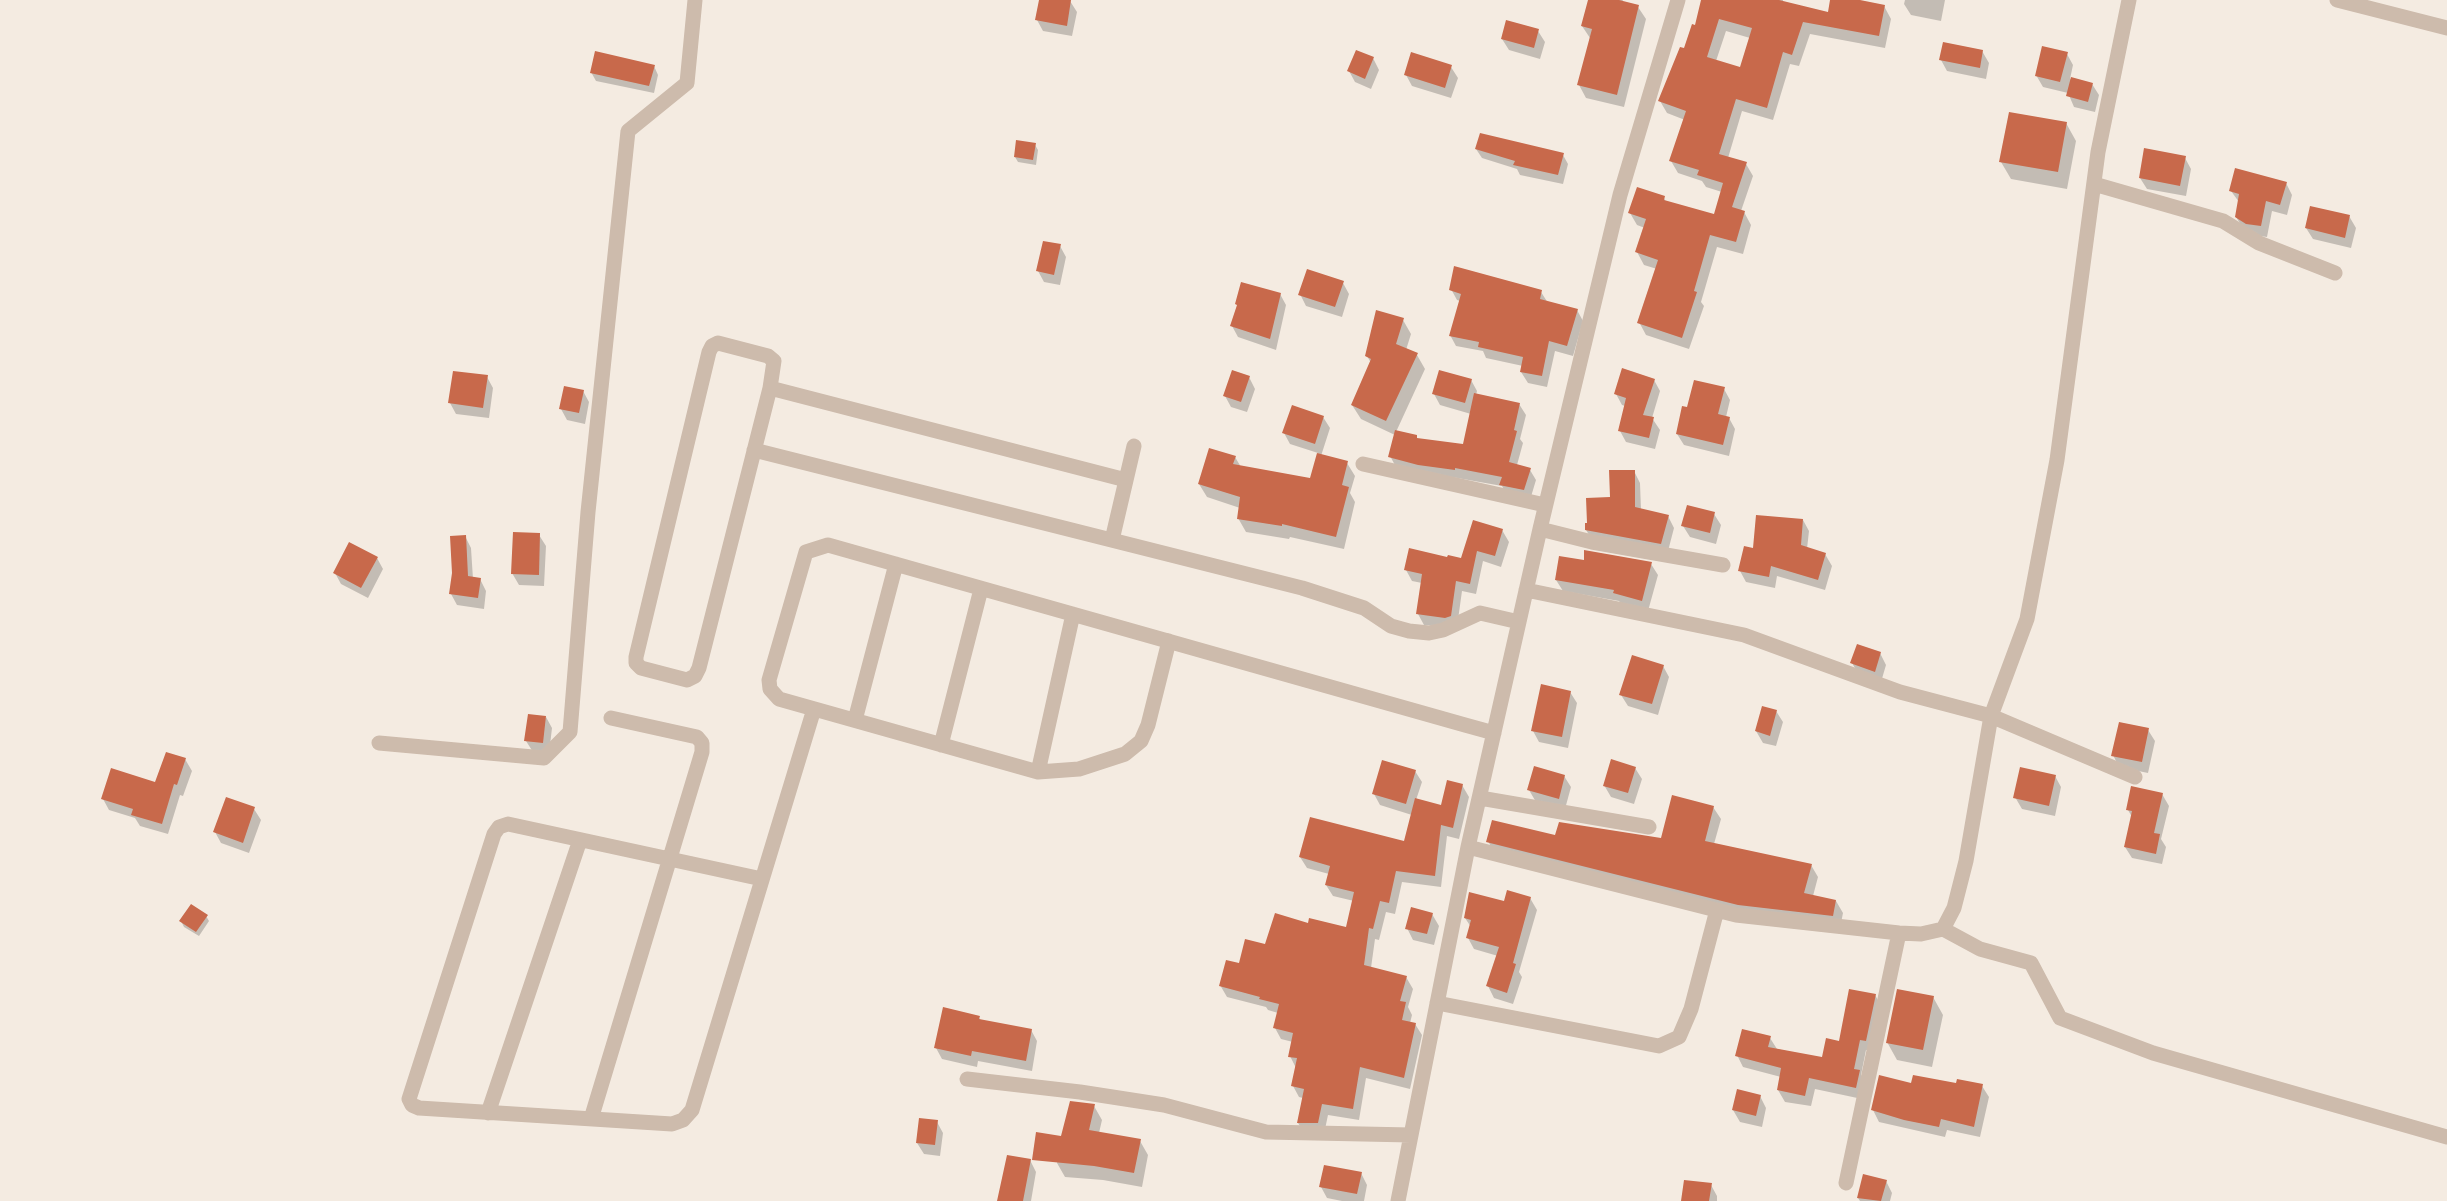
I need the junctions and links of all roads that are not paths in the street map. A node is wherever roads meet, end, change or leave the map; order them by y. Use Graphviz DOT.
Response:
graph roads {
  1 [pos="695,0"];
  2 [pos="1678,0"];
  3 [pos="2129,0"];
  4 [pos="2337,0"];
  5 [pos="2447,28"];
  6 [pos="2094,184"];
  7 [pos="2335,273"];
  8 [pos="770,388"];
  9 [pos="1134,446"];
  10 [pos="754,450"];
  11 [pos="1363,464"];
  12 [pos="1126,480"];
  13 [pos="1545,504"];
  14 [pos="1540,529"];
  15 [pos="1112,540"];
  16 [pos="896,564"];
  17 [pos="1723,565"];
  18 [pos="981,589"];
  19 [pos="1526,590"];
  20 [pos="1073,614"];
  21 [pos="1519,622"];
  22 [pos="1169,641"];
  23 [pos="813,709"];
  24 [pos="1991,716"];
  25 [pos="611,718"];
  26 [pos="855,720"];
  27 [pos="1494,733"];
  28 [pos="379,743"];
  29 [pos="941,744"];
  30 [pos="1038,772"];
  31 [pos="2135,777"];
  32 [pos="1480,798"];
  33 [pos="1649,827"];
  34 [pos="580,840"];
  35 [pos="1468,847"];
  36 [pos="671,859"];
  37 [pos="762,879"];
  38 [pos="1717,910"];
  39 [pos="1943,929"];
  40 [pos="1899,933"];
  41 [pos="1437,1003"];
  42 [pos="967,1079"];
  43 [pos="488,1113"];
  44 [pos="591,1119"];
  45 [pos="1411,1135"];
  46 [pos="2447,1137"];
  47 [pos="1846,1184"];
  48 [pos="1398,1201"];
  1 -- 28 [label="street"];
  2 -- 13 [label="street"];
  3 -- 6 [label="street"];
  4 -- 5 [label="street"];
  6 -- 7 [label="street"];
  6 -- 24 [label="street"];
  8 -- 10 [label="street"];
  8 -- 10 [label="street"];
  8 -- 12 [label="street"];
  9 -- 12 [label="street"];
  10 -- 15 [label="street"];
  11 -- 13 [label="street"];
  12 -- 15 [label="street"];
  13 -- 14 [label="street"];
  14 -- 17 [label="street"];
  14 -- 19 [label="street"];
  15 -- 21 [label="street"];
  16 -- 18 [label="street"];
  16 -- 23 [label="street"];
  16 -- 26 [label="street"];
  18 -- 20 [label="street"];
  18 -- 29 [label="street"];
  19 -- 21 [label="street"];
  19 -- 24 [label="street"];
  20 -- 22 [label="street"];
  20 -- 30 [label="street"];
  21 -- 27 [label="street"];
  22 -- 27 [label="street"];
  22 -- 30 [label="street"];
  23 -- 26 [label="street"];
  23 -- 37 [label="street"];
  24 -- 31 [label="street"];
  24 -- 39 [label="street"];
  25 -- 36 [label="street"];
  26 -- 29 [label="street"];
  27 -- 32 [label="street"];
  29 -- 30 [label="street"];
  32 -- 33 [label="street"];
  32 -- 35 [label="street"];
  34 -- 36 [label="street"];
  34 -- 43 [label="street"];
  34 -- 43 [label="street"];
  35 -- 38 [label="street"];
  35 -- 41 [label="street"];
  36 -- 37 [label="street"];
  36 -- 44 [label="street"];
  37 -- 44 [label="street"];
  38 -- 40 [label="street"];
  38 -- 41 [label="street"];
  39 -- 40 [label="street"];
  39 -- 46 [label="street"];
  40 -- 47 [label="street"];
  41 -- 45 [label="street"];
  42 -- 45 [label="street"];
  43 -- 44 [label="street"];
  45 -- 48 [label="street"];
}
